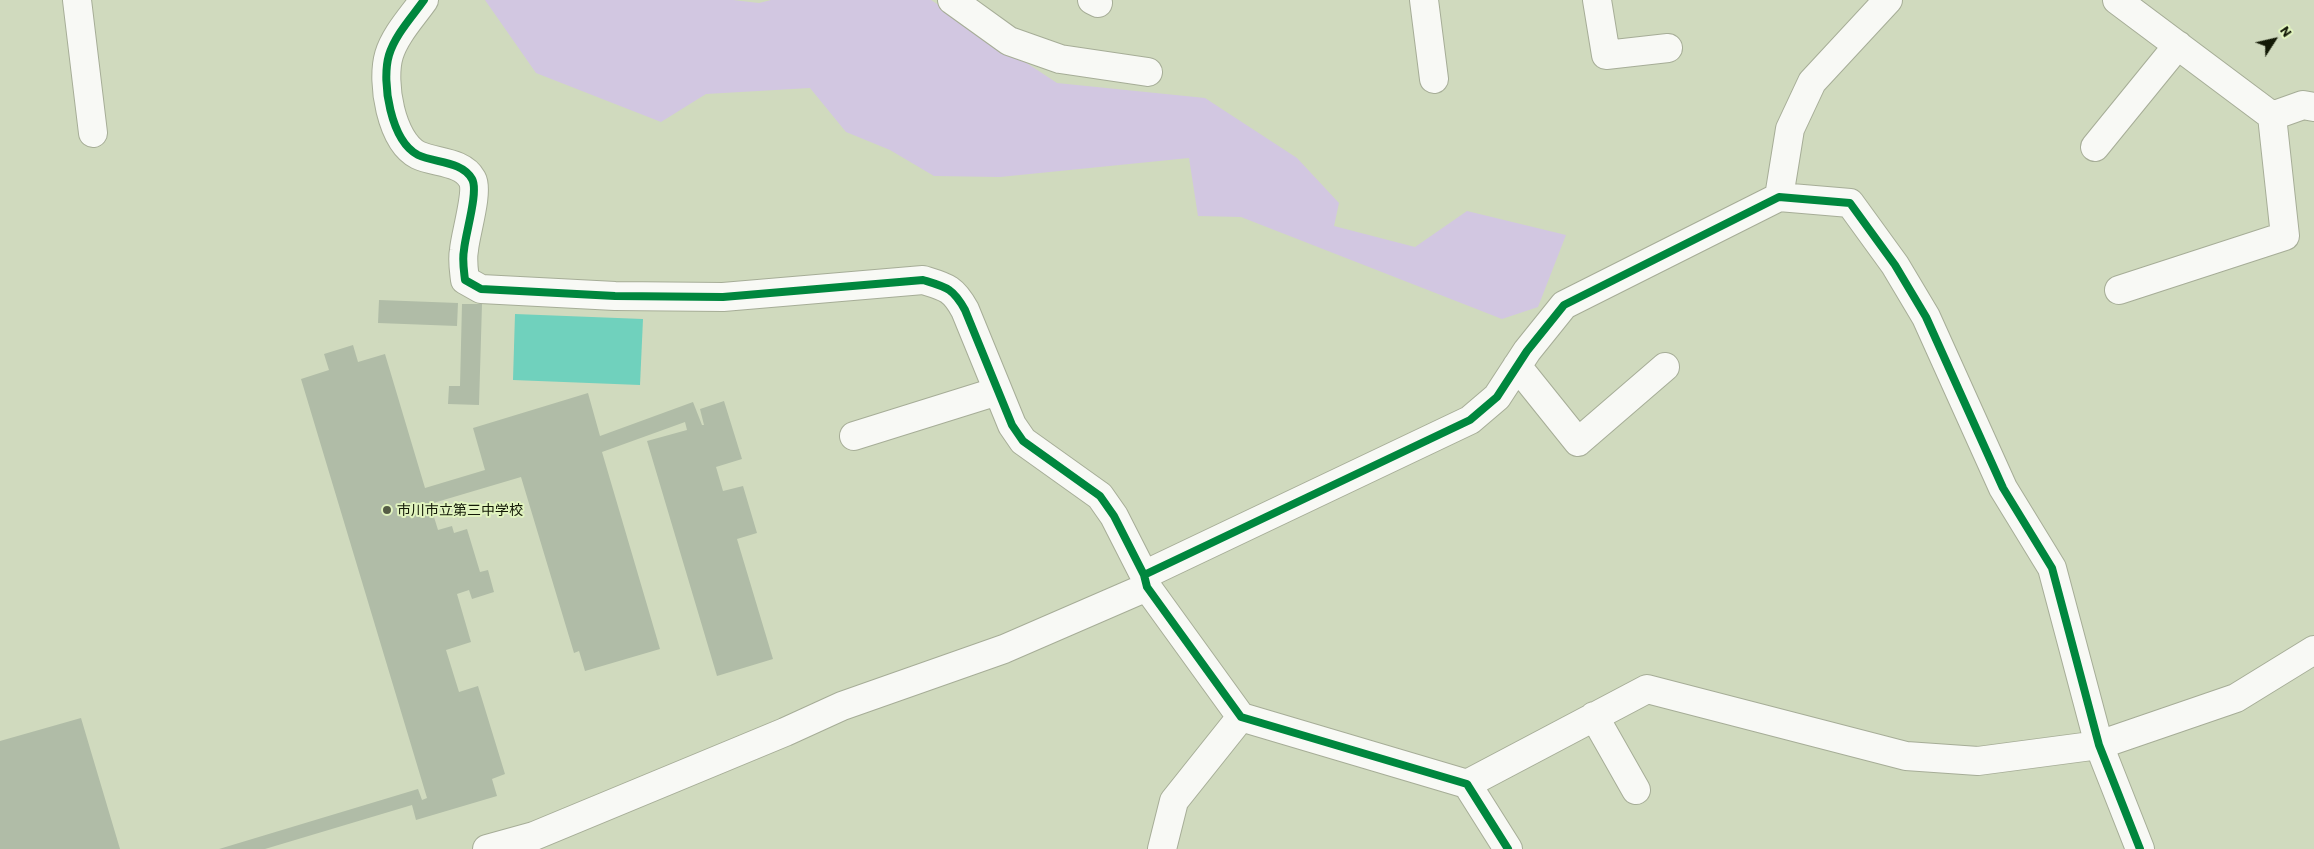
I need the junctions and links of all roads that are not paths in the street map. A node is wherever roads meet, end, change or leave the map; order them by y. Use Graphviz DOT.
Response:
graph roads {
  1 [pos="77,0"];
  2 [pos="424,0"];
  3 [pos="952,0"];
  4 [pos="1424,0"];
  5 [pos="1597,0"];
  6 [pos="1888,0"];
  7 [pos="2117,0"];
  8 [pos="2178,45"];
  9 [pos="1668,48"];
  10 [pos="1148,72"];
  11 [pos="1434,79"];
  12 [pos="2314,107"];
  13 [pos="2272,116"];
  14 [pos="93,133"];
  15 [pos="2096,147"];
  16 [pos="1779,197"];
  17 [pos="2119,290"];
  18 [pos="1517,366"];
  19 [pos="1664,368"];
  20 [pos="998,391"];
  21 [pos="854,436"];
  22 [pos="1145,581"];
  23 [pos="2314,650"];
  24 [pos="1594,716"];
  25 [pos="1241,717"];
  26 [pos="2098,745"];
  27 [pos="1468,784"];
  28 [pos="1636,790"];
  29 [pos="487,849"];
  30 [pos="1162,849"];
  31 [pos="1508,849"];
  32 [pos="2140,849"];
  1 -- 14 [label="street"];
  2 -- 20 [label="street"];
  3 -- 10 [label="street"];
  4 -- 11 [label="street"];
  5 -- 9 [label="street"];
  6 -- 16 [label="street"];
  7 -- 8 [label="street"];
  8 -- 13 [label="street"];
  8 -- 15 [label="street"];
  12 -- 13 [label="street"];
  13 -- 17 [label="street"];
  16 -- 18 [label="street"];
  16 -- 26 [label="street"];
  18 -- 19 [label="street"];
  18 -- 22 [label="street"];
  20 -- 21 [label="street"];
  20 -- 22 [label="street"];
  22 -- 25 [label="street"];
  22 -- 29 [label="street"];
  23 -- 26 [label="street"];
  24 -- 26 [label="street"];
  24 -- 27 [label="street"];
  24 -- 28 [label="street"];
  25 -- 27 [label="street"];
  25 -- 30 [label="street"];
  26 -- 32 [label="street"];
  27 -- 31 [label="street"];
}
